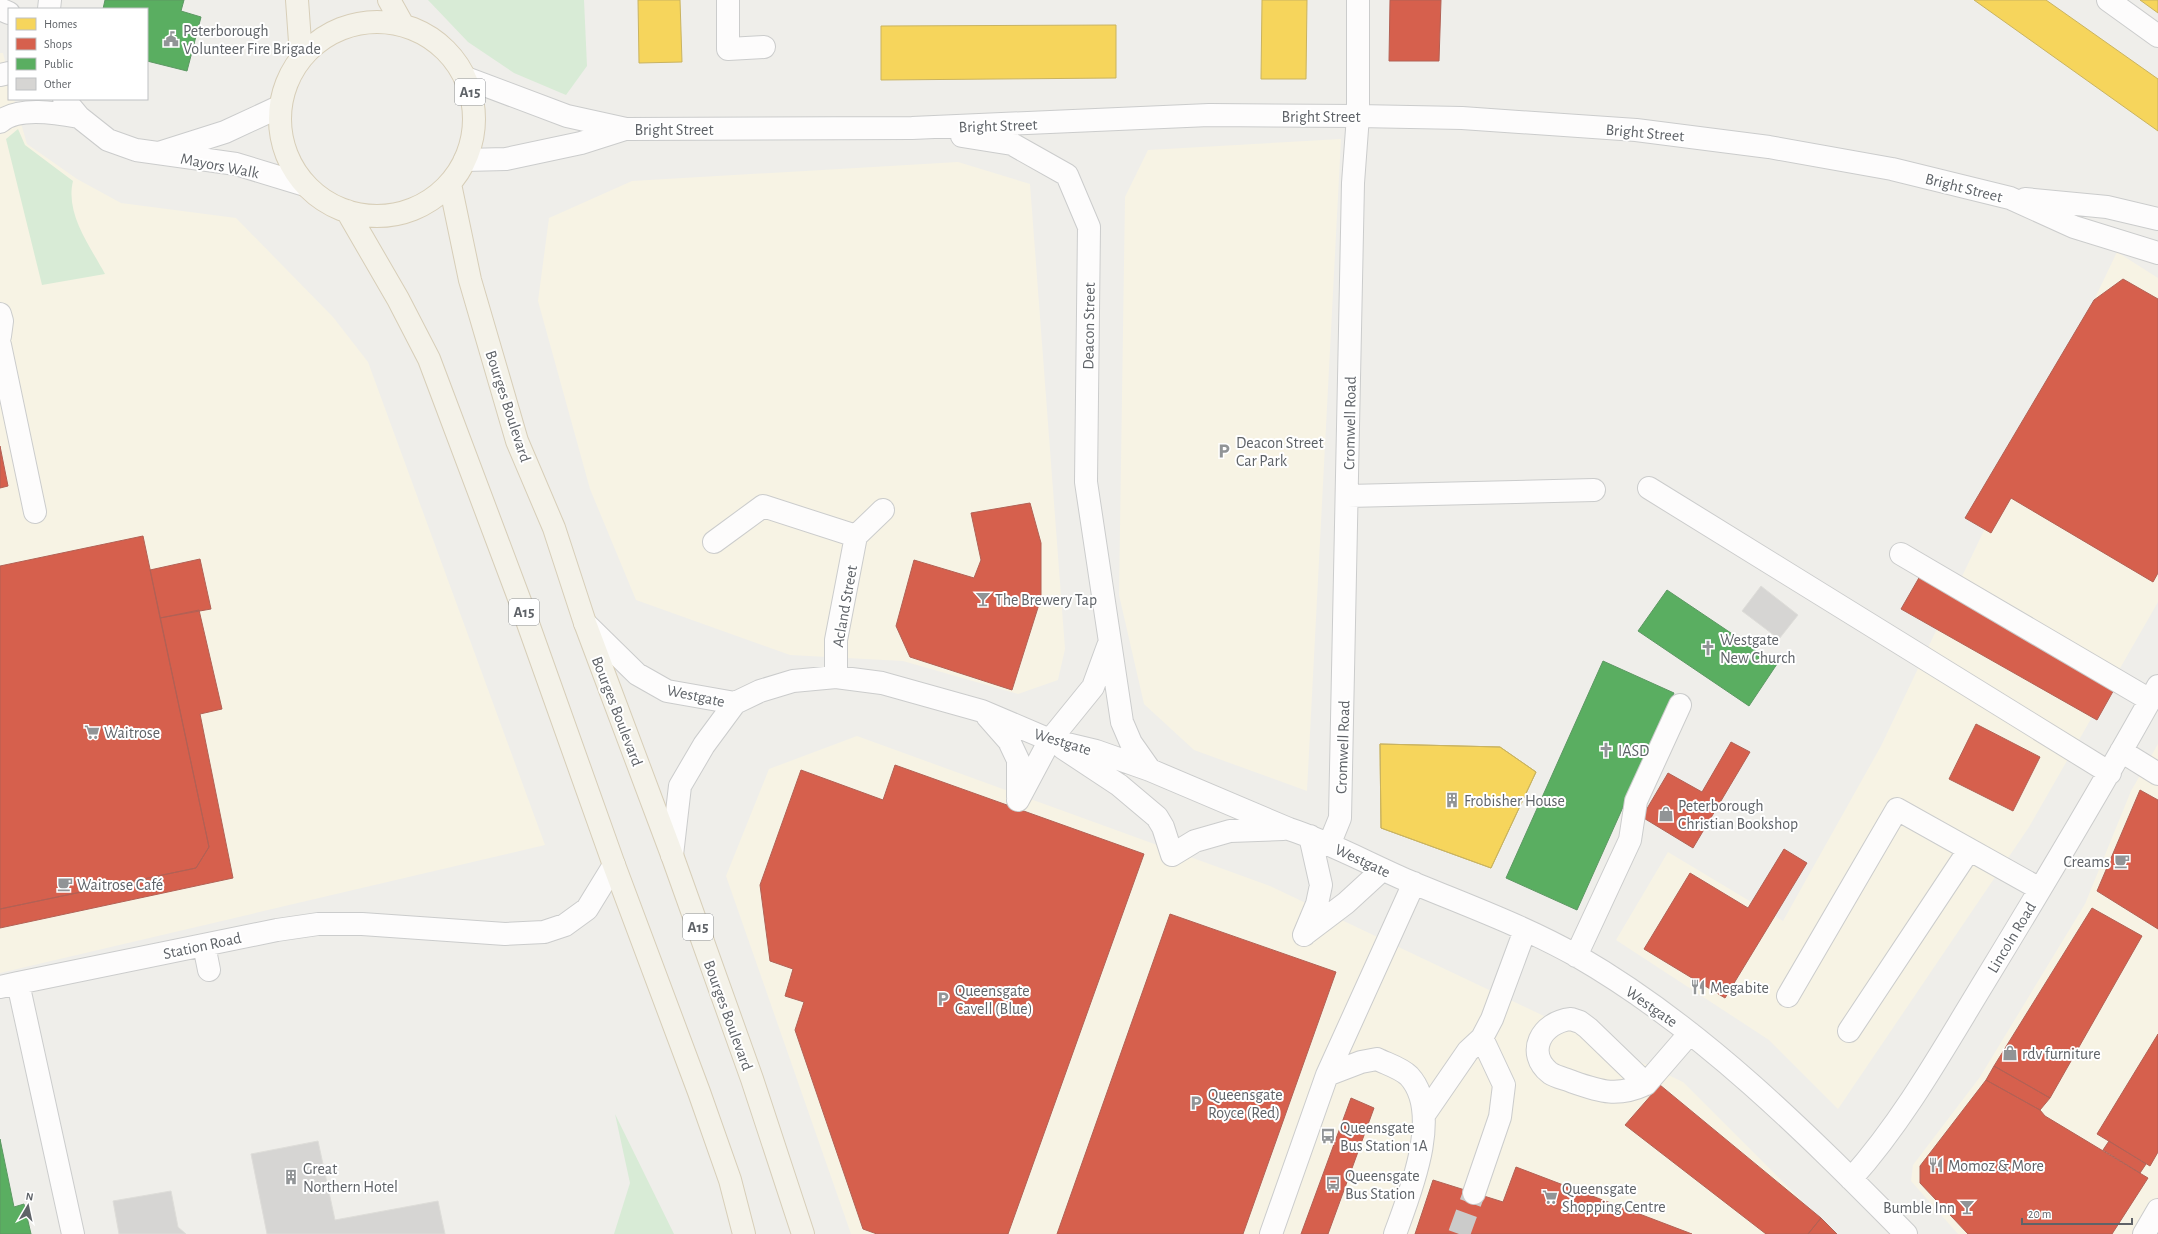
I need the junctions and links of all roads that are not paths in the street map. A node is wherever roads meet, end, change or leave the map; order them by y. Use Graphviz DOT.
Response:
graph roads {
  1 [pos="297,0"];
  2 [pos="389,0"];
  3 [pos="728,0"];
  4 [pos="1358,0"];
  5 [pos="2108,0"];
  6 [pos="403,25"];
  7 [pos="2158,36"];
  8 [pos="764,47"];
  9 [pos="302,56"];
  10 [pos="466,78"];
  11 [pos="65,100"];
  12 [pos="280,107"];
  13 [pos="79,116"];
  14 [pos="1358,116"];
  15 [pos="0,122"];
  16 [pos="912,128"];
  17 [pos="626,129"];
  18 [pos="157,154"];
  19 [pos="465,160"];
  20 [pos="450,184"];
  21 [pos="305,185"];
  22 [pos="2010,198"];
  23 [pos="347,211"];
  24 [pos="2158,219"];
  25 [pos="2158,253"];
  26 [pos="0,314"];
  27 [pos="0,336"];
  28 [pos="0,345"];
  29 [pos="1649,488"];
  30 [pos="1594,490"];
  31 [pos="1348,496"];
  32 [pos="883,510"];
  33 [pos="35,512"];
  34 [pos="856,536"];
  35 [pos="714,542"];
  36 [pos="1901,554"];
  37 [pos="586,623"];
  38 [pos="1109,644"];
  39 [pos="836,677"];
  40 [pos="2154,693"];
  41 [pos="734,703"];
  42 [pos="1680,705"];
  43 [pos="982,711"];
  44 [pos="1050,740"];
  45 [pos="2121,751"];
  46 [pos="1150,770"];
  47 [pos="2110,773"];
  48 [pos="2158,774"];
  49 [pos="1289,829"];
  50 [pos="1320,840"];
  51 [pos="1969,850"];
  52 [pos="672,855"];
  53 [pos="614,866"];
  54 [pos="1382,870"];
  55 [pos="1414,883"];
  56 [pos="2040,889"];
  57 [pos="1524,930"];
  58 [pos="204,945"];
  59 [pos="1576,956"];
  60 [pos="209,970"];
  61 [pos="9,985"];
  62 [pos="1788,996"];
  63 [pos="1849,1031"];
  64 [pos="1690,1033"];
  65 [pos="1482,1038"];
  66 [pos="1328,1075"];
  67 [pos="1646,1084"];
  68 [pos="1424,1115"];
  69 [pos="1851,1179"];
  70 [pos="1474,1193"];
  71 [pos="2158,1210"];
  72 [pos="73,1234"];
  73 [pos="744,1234"];
  74 [pos="802,1234"];
  75 [pos="1271,1234"];
  76 [pos="1396,1234"];
  77 [pos="1906,1234"];
  78 [pos="2144,1234"];
  1 -- 9 [label="main road"];
  2 -- 6 [label="main road"];
  3 -- 8 [label="street"];
  4 -- 14 [label="street, Cromwell Road"];
  5 -- 7 [label="street"];
  6 -- 9 [label="main road, A15"];
  6 -- 10 [label="main road, A15"];
  9 -- 12 [label="main road, A15"];
  10 -- 17 [label="street, Bright Street"];
  10 -- 19 [label="main road, A15"];
  11 -- 13 [label="street, Mayors Walk"];
  12 -- 18 [label="street, Mayors Walk"];
  12 -- 21 [label="main road, A15"];
  13 -- 15 [label="street"];
  13 -- 18 [label="street, Mayors Walk"];
  14 -- 16 [label="street, Bright Street"];
  14 -- 22 [label="street, Bright Street"];
  14 -- 31 [label="street, Cromwell Road"];
  16 -- 17 [label="street, Bright Street"];
  16 -- 38 [label="street, Deacon Street"];
  17 -- 19 [label="street, Bright Street"];
  18 -- 21 [label="street, Mayors Walk"];
  19 -- 20 [label="main road, A15"];
  20 -- 23 [label="main road, A15"];
  20 -- 37 [label="main road, Bourges Boulevard / A15"];
  21 -- 23 [label="main road, A15"];
  22 -- 24 [label="street, Bright Street"];
  22 -- 25 [label="street, Bright Street"];
  23 -- 53 [label="main road, A15"];
  26 -- 27 [label="street"];
  28 -- 33 [label="street"];
  29 -- 47 [label="street"];
  30 -- 31 [label="street"];
  31 -- 50 [label="street, Cromwell Road"];
  32 -- 34 [label="street"];
  34 -- 35 [label="street"];
  34 -- 39 [label="street, Acland Street"];
  36 -- 40 [label="street"];
  37 -- 41 [label="street, Westgate"];
  37 -- 52 [label="main road, Bourges Boulevard / A15"];
  38 -- 44 [label="street, Deacon Street"];
  38 -- 46 [label="street, Deacon Street"];
  39 -- 41 [label="street, Westgate"];
  39 -- 43 [label="street, Westgate"];
  40 -- 45 [label="street, Lincoln Road"];
  41 -- 52 [label="street, Westgate"];
  42 -- 59 [label="street"];
  43 -- 44 [label="street, Westgate"];
  43 -- 44 [label="street, Deacon Street"];
  44 -- 46 [label="street, Westgate"];
  44 -- 49 [label="street"];
  45 -- 47 [label="street, Lincoln Road"];
  45 -- 48 [label="street"];
  46 -- 49 [label="street, Westgate"];
  47 -- 56 [label="street, Lincoln Road"];
  49 -- 50 [label="street, Westgate"];
  50 -- 54 [label="street, Westgate"];
  50 -- 54 [label="street"];
  51 -- 56 [label="street"];
  51 -- 62 [label="street"];
  51 -- 63 [label="street"];
  52 -- 74 [label="main road, Bourges Boulevard / A15"];
  53 -- 58 [label="street, Station Road"];
  53 -- 73 [label="main road, A15"];
  54 -- 55 [label="street, Westgate"];
  55 -- 57 [label="street, Westgate"];
  55 -- 66 [label="street"];
  56 -- 69 [label="street, Lincoln Road"];
  57 -- 59 [label="street, Westgate"];
  57 -- 65 [label="street"];
  58 -- 60 [label="street"];
  58 -- 61 [label="street, Station Road"];
  59 -- 64 [label="street, Westgate"];
  61 -- 72 [label="street, Station Road"];
  64 -- 67 [label="street"];
  64 -- 69 [label="street, Westgate"];
  65 -- 68 [label="street"];
  65 -- 70 [label="street"];
  66 -- 68 [label="street"];
  66 -- 75 [label="street"];
  67 -- 67 [label="street"];
  68 -- 76 [label="street"];
  69 -- 77 [label="street, Westgate"];
  71 -- 78 [label="street"];
}
